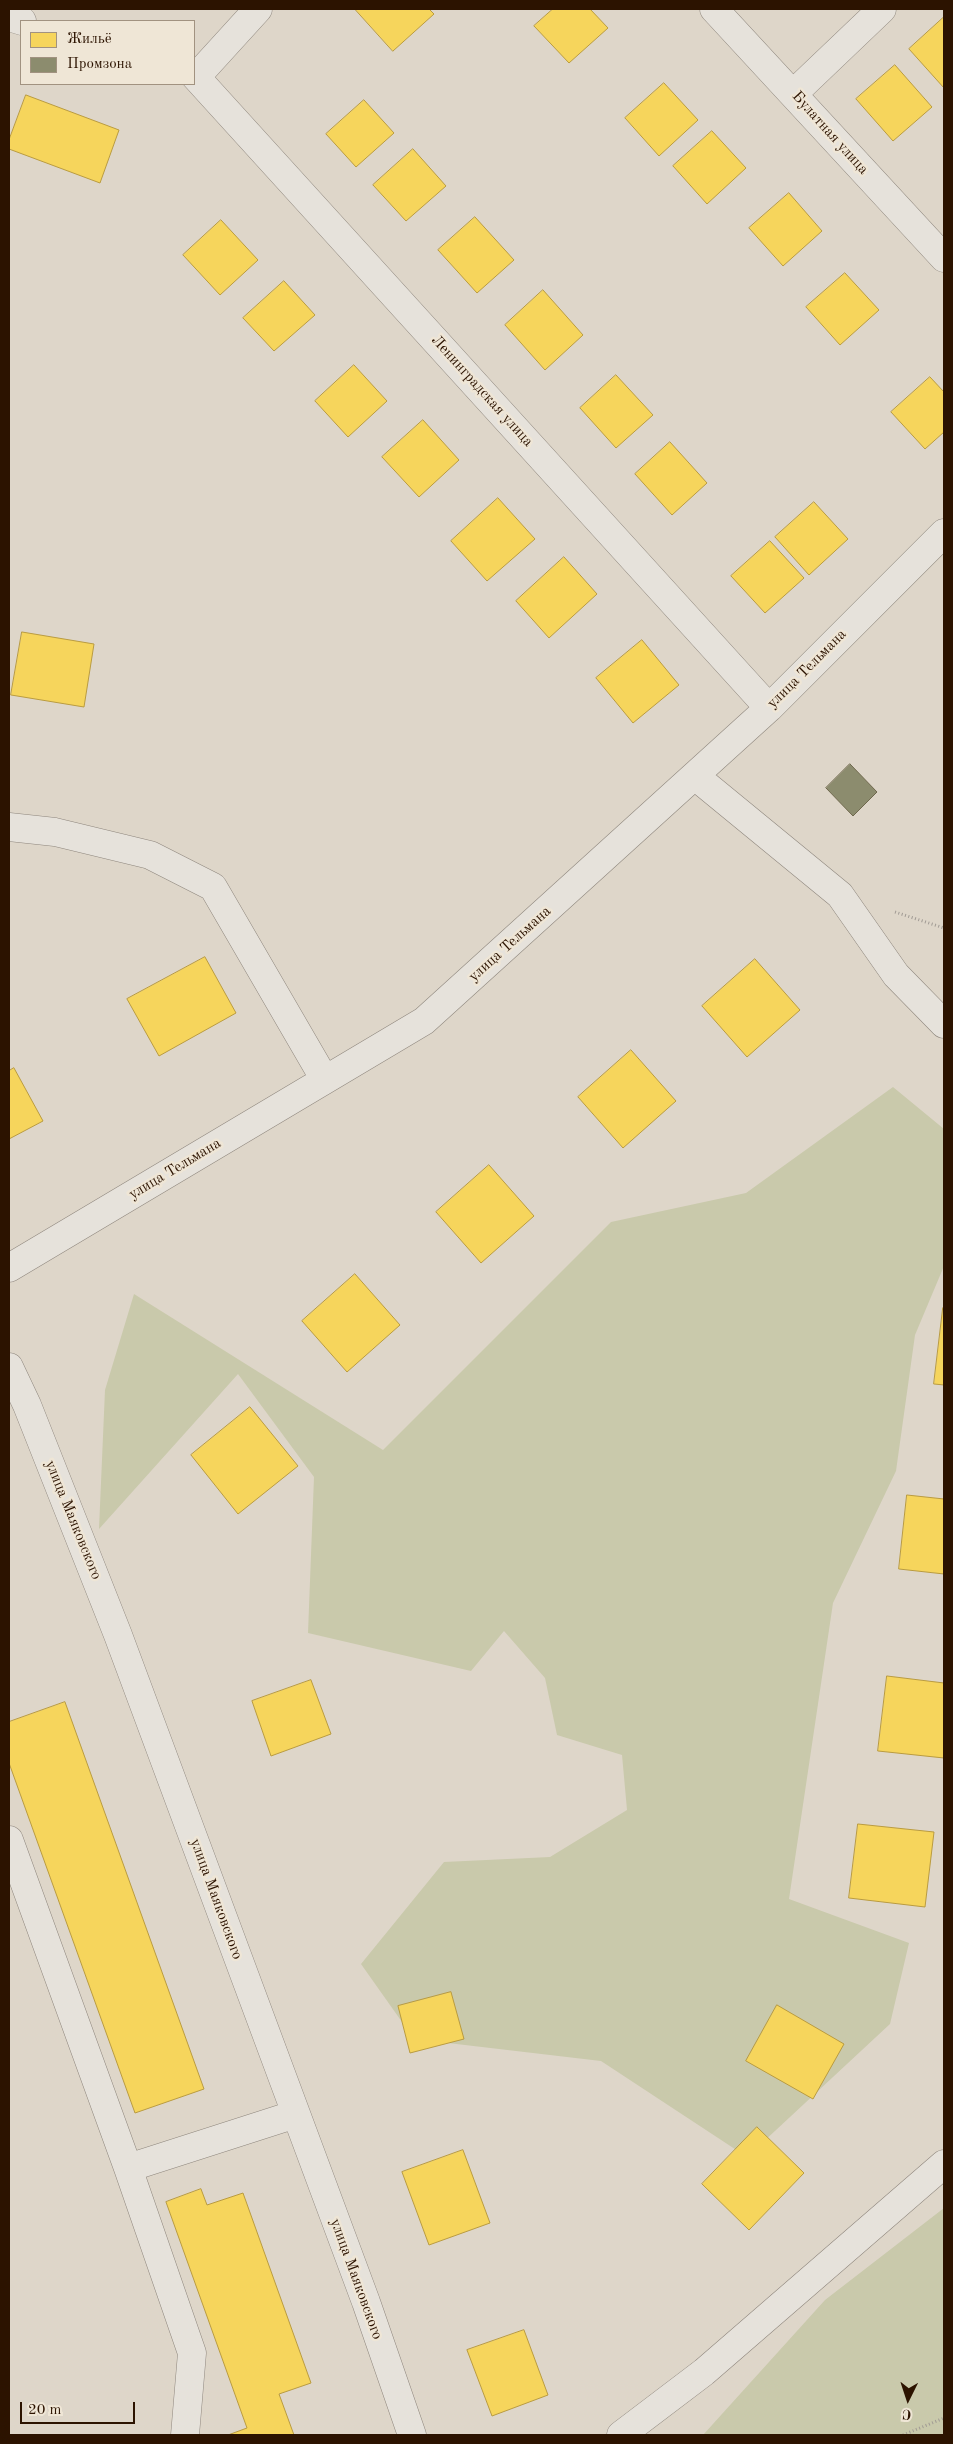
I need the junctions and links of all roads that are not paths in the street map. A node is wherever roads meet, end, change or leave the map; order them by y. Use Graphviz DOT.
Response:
graph roads {
  1 [pos="258,9"];
  2 [pos="714,9"];
  3 [pos="882,9"];
  4 [pos="195,75"];
  5 [pos="794,93"];
  6 [pos="944,258"];
  7 [pos="944,533"];
  8 [pos="769,708"];
  9 [pos="695,776"];
  10 [pos="9,828"];
  11 [pos="944,1024"];
  12 [pos="325,1080"];
  13 [pos="9,1268"];
  14 [pos="9,1367"];
  15 [pos="9,1840"];
  16 [pos="296,2114"];
  17 [pos="944,2164"];
  18 [pos="128,2168"];
  19 [pos="185,2435"];
  20 [pos="412,2435"];
  21 [pos="621,2435"];
  1 -- 4 [label="street"];
  2 -- 5 [label="street, Булатная улица"];
  3 -- 5 [label="street"];
  4 -- 8 [label="street, Ленинградская улица"];
  5 -- 6 [label="street, Булатная улица"];
  7 -- 8 [label="street, улица Тельмана"];
  8 -- 9 [label="street, улица Тельмана"];
  9 -- 11 [label="street"];
  9 -- 12 [label="street, улица Тельмана"];
  10 -- 12 [label="street"];
  12 -- 13 [label="street, улица Тельмана"];
  14 -- 16 [label="street, улица Маяковского"];
  15 -- 18 [label="street"];
  16 -- 18 [label="street"];
  16 -- 20 [label="street, улица Маяковского"];
  17 -- 21 [label="street"];
  18 -- 19 [label="street"];
}
